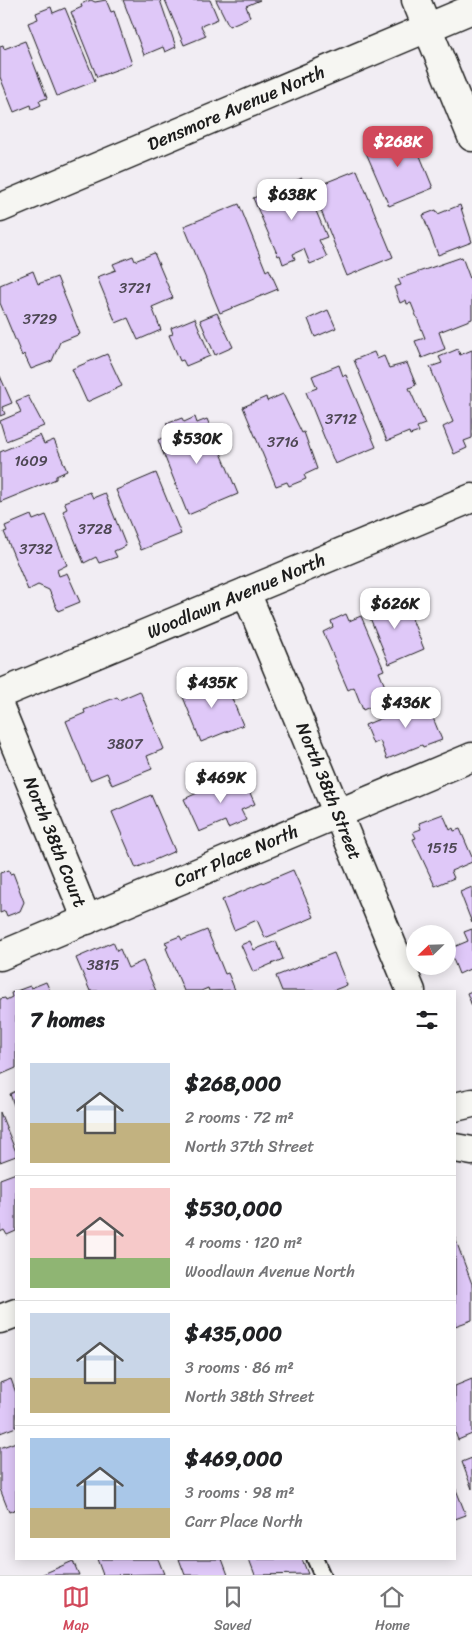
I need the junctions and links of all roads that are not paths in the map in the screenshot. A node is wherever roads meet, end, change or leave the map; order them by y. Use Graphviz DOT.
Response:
graph roads {
  1 [pos="416,0"];
  2 [pos="472,9"];
  3 [pos="427,28"];
  4 [pos="472,137"];
  5 [pos="0,208"];
  6 [pos="472,498"];
  7 [pos="246,592"];
  8 [pos="0,694"];
  9 [pos="0,708"];
  10 [pos="472,757"];
  11 [pos="338,813"];
  12 [pos="87,920"];
  13 [pos="0,956"];
  14 [pos="411,990"];
  15 [pos="456,1148"];
  16 [pos="472,1151"];
  17 [pos="15,1313"];
  18 [pos="0,1320"];
  19 [pos="315,1560"];
  20 [pos="322,1575"];
  1 -- 3 [label="street"];
  2 -- 3 [label="street, Densmore Avenue North"];
  3 -- 4 [label="street"];
  3 -- 5 [label="street, Densmore Avenue North"];
  6 -- 7 [label="street, Woodlawn Avenue North"];
  7 -- 8 [label="street, Woodlawn Avenue North"];
  7 -- 11 [label="street, North 38th Street"];
  9 -- 12 [label="street, North 38th Court"];
  10 -- 11 [label="street, Carr Place North"];
  11 -- 12 [label="street, Carr Place North"];
  11 -- 14 [label="street, North 38th Street"];
  12 -- 13 [label="street, Carr Place North"];
  15 -- 16 [label="street"];
  17 -- 18 [label="street"];
  19 -- 20 [label="lane"];
}
